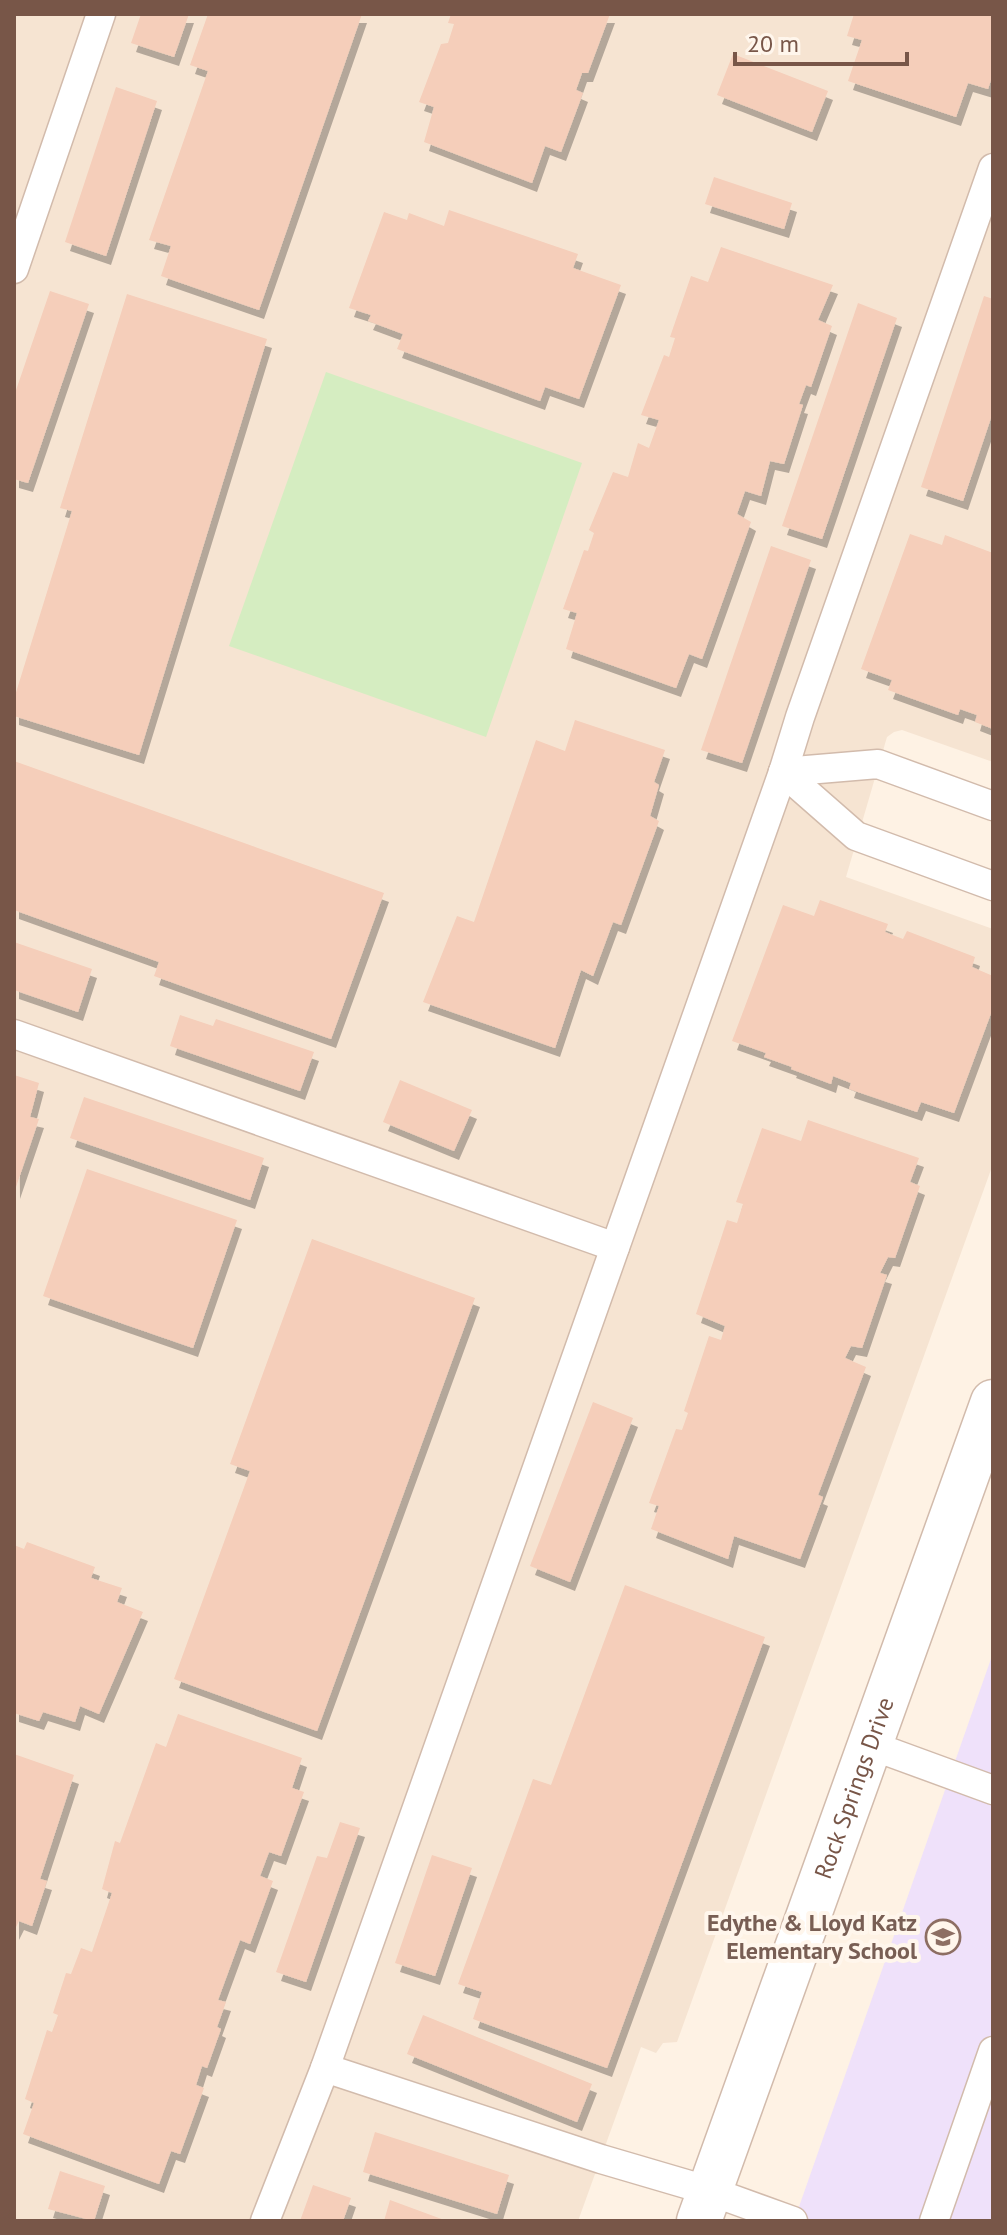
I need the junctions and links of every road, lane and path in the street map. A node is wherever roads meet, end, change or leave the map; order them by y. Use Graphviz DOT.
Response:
graph roads {
  1 [pos="101,14"];
  2 [pos="993,168"];
  3 [pos="14,269"];
  4 [pos="783,772"];
  5 [pos="993,806"];
  6 [pos="993,886"];
  7 [pos="14,1034"];
  8 [pos="615,1247"];
  9 [pos="993,1402"];
  10 [pos="870,1745"];
  11 [pos="993,1790"];
  12 [pos="993,2051"];
  13 [pos="325,2068"];
  14 [pos="704,2206"];
  15 [pos="265,2221"];
  16 [pos="793,2221"];
  17 [pos="934,2221"];
  1 -- 3 [label="lane"];
  2 -- 4 [label="lane"];
  4 -- 5 [label="lane"];
  4 -- 6 [label="lane"];
  4 -- 8 [label="lane"];
  7 -- 8 [label="lane"];
  8 -- 13 [label="lane"];
  9 -- 10 [label="street, Rock Springs Drive"];
  10 -- 11 [label="lane"];
  10 -- 14 [label="street, Rock Springs Drive"];
  12 -- 17 [label="lane"];
  13 -- 14 [label="lane"];
  13 -- 15 [label="lane"];
  14 -- 16 [label="lane"];
}
